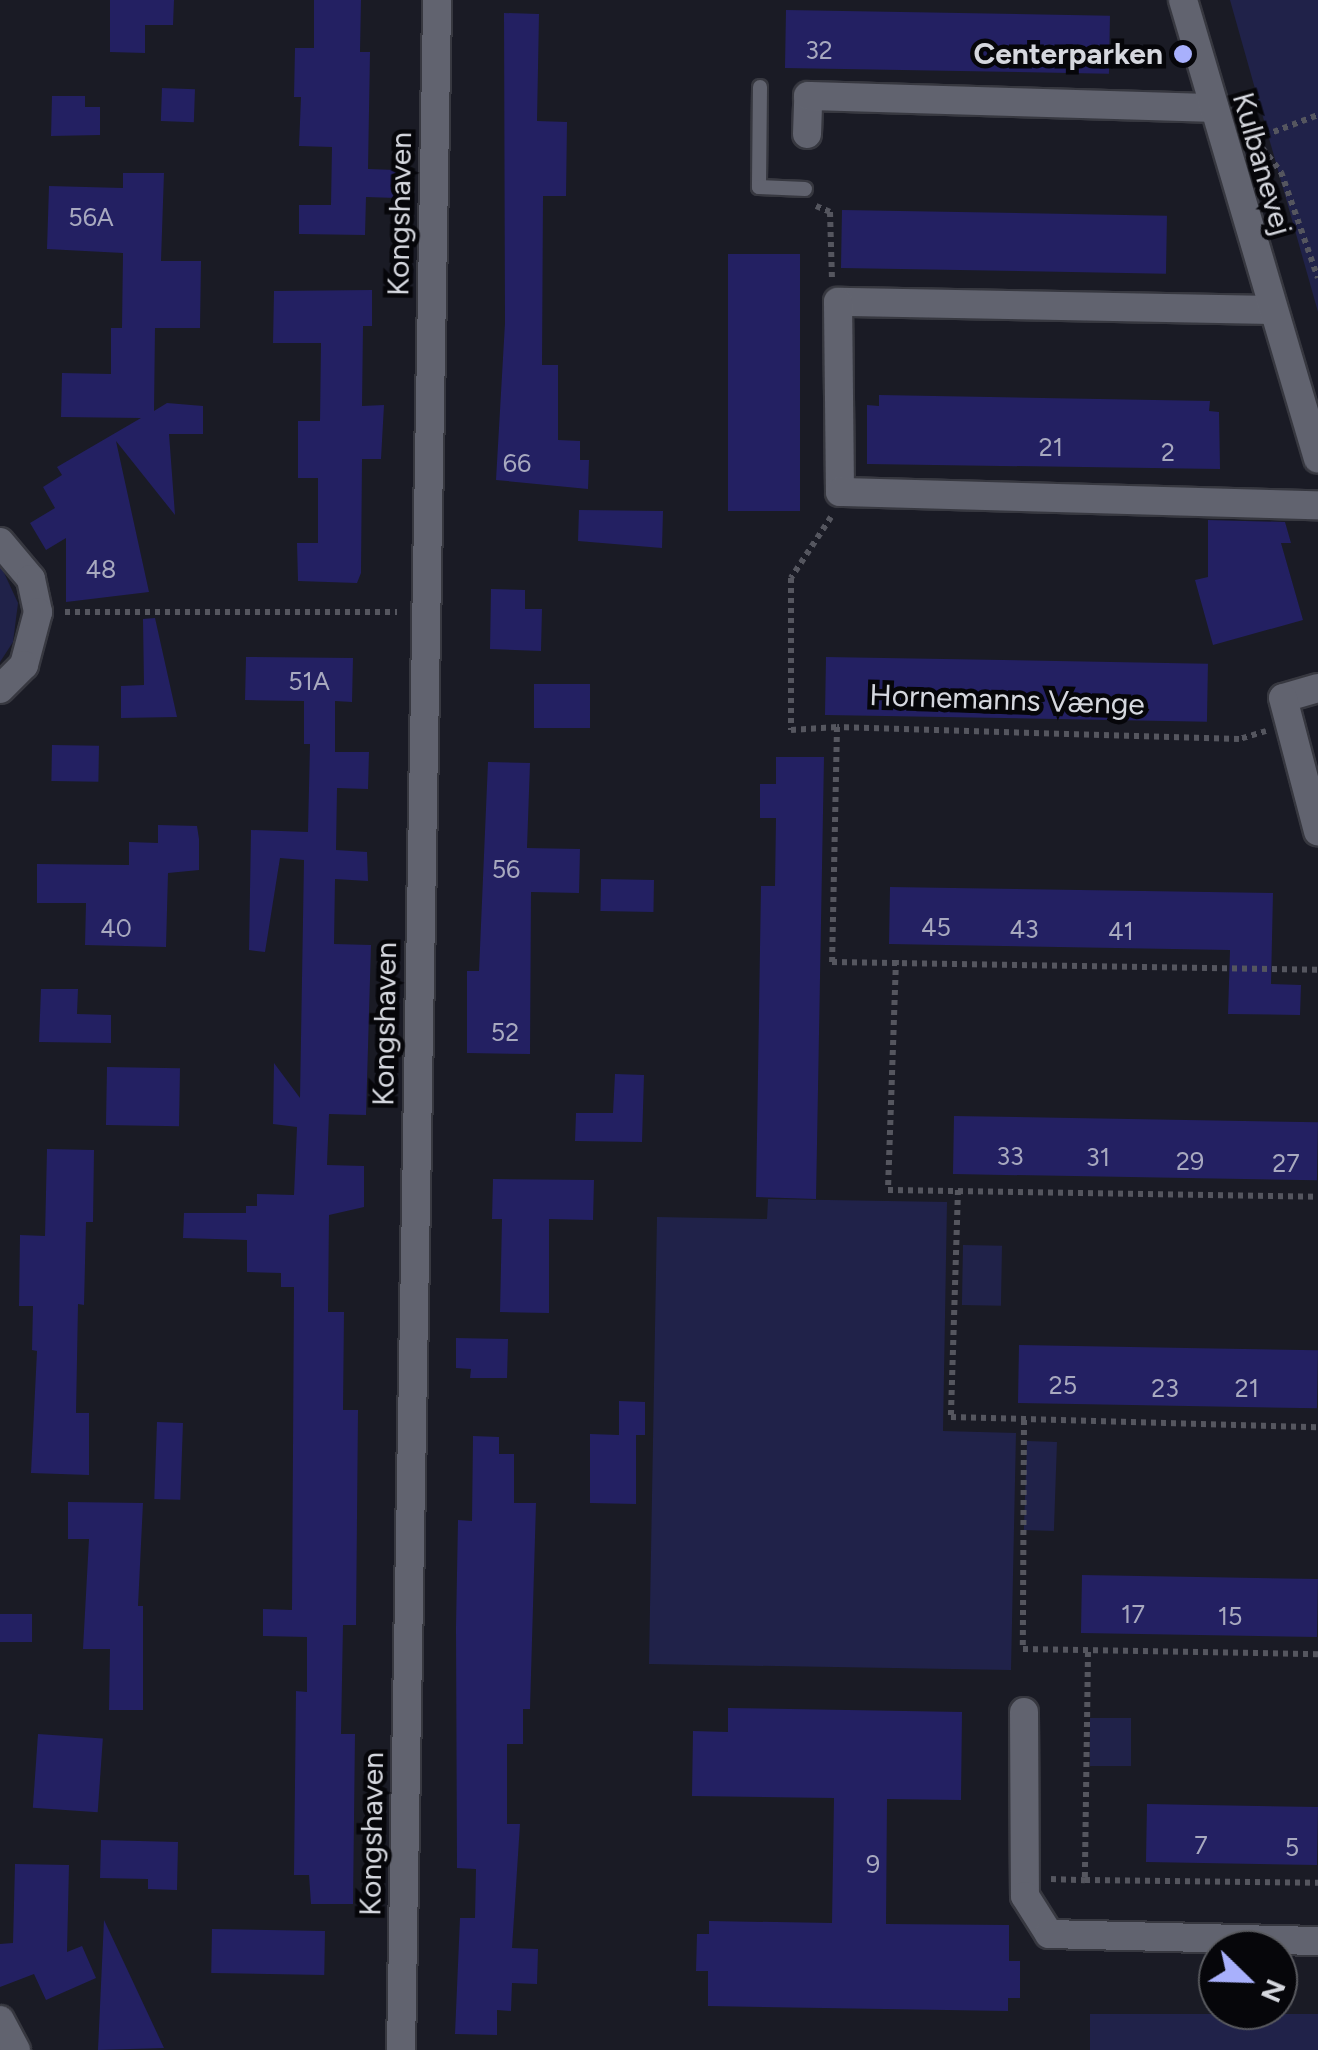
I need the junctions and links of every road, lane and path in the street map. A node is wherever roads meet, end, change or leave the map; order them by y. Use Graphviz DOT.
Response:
graph roads {
  1 [pos="437,0"];
  2 [pos="1184,0"];
  3 [pos="760,87"];
  4 [pos="1211,108"];
  5 [pos="1318,115"];
  6 [pos="1251,126"];
  7 [pos="807,134"];
  8 [pos="1255,139"];
  9 [pos="804,188"];
  10 [pos="1318,278"];
  11 [pos="838,302"];
  12 [pos="1270,310"];
  13 [pos="1318,459"];
  14 [pos="840,492"];
  15 [pos="1318,505"];
  16 [pos="0,542"];
  17 [pos="38,612"];
  18 [pos="424,612"];
  19 [pos="1318,688"];
  20 [pos="0,690"];
  21 [pos="1291,724"];
  22 [pos="837,727"];
  23 [pos="1318,831"];
  24 [pos="896,960"];
  25 [pos="1318,970"];
  26 [pos="958,1190"];
  27 [pos="1318,1197"];
  28 [pos="1024,1420"];
  29 [pos="1318,1427"];
  30 [pos="1088,1652"];
  31 [pos="1318,1654"];
  32 [pos="1024,1712"];
  33 [pos="1318,1883"];
  34 [pos="1318,1942"];
  35 [pos="0,2020"];
  36 [pos="16,2050"];
  37 [pos="401,2050"];
  1 -- 18 [label="street, Kongshaven"];
  2 -- 4 [label="street, Kulbanevej"];
  3 -- 9 [label="lane"];
  4 -- 7 [label="street"];
  4 -- 12 [label="street, Kulbanevej"];
  5 -- 8 [label="path"];
  6 -- 8 [label="path"];
  8 -- 10 [label="path"];
  9 -- 11 [label="path"];
  11 -- 12 [label="street"];
  11 -- 14 [label="street"];
  12 -- 13 [label="street, Kulbanevej"];
  14 -- 15 [label="street"];
  14 -- 22 [label="path"];
  16 -- 17 [label="street"];
  17 -- 18 [label="path"];
  17 -- 20 [label="street"];
  18 -- 37 [label="street, Kongshaven"];
  19 -- 21 [label="street"];
  21 -- 22 [label="path, Hornemanns Vænge"];
  21 -- 23 [label="street"];
  22 -- 24 [label="path, Hornemanns Vænge"];
  24 -- 25 [label="path, Hornemanns Vænge"];
  24 -- 26 [label="path"];
  26 -- 27 [label="path"];
  26 -- 28 [label="path"];
  28 -- 29 [label="path"];
  28 -- 30 [label="path"];
  30 -- 31 [label="path"];
  30 -- 33 [label="path"];
  32 -- 34 [label="street"];
  35 -- 36 [label="street"];
}
